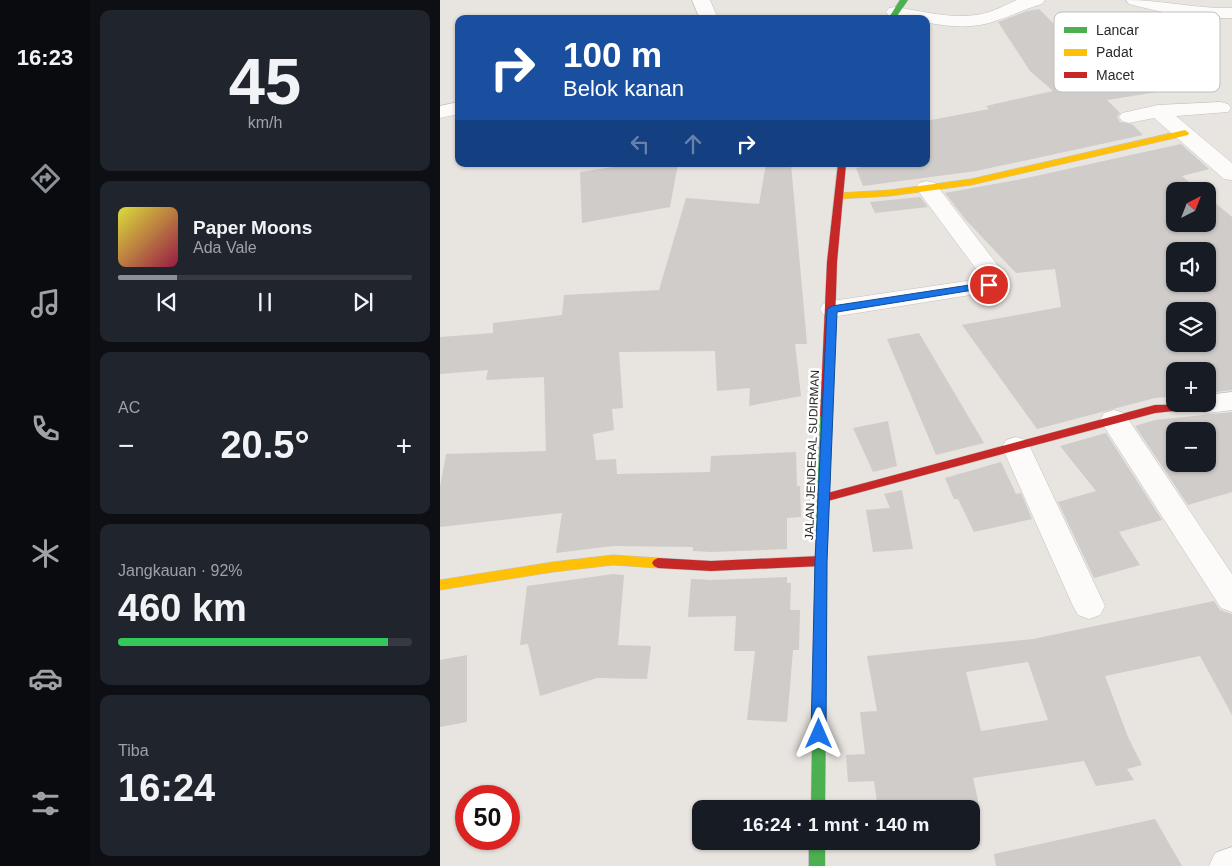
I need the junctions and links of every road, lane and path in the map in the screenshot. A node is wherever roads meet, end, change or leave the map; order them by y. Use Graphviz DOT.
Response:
graph roads {
  1 [pos="701,0"];
  2 [pos="1036,0"];
  3 [pos="1136,0"];
  4 [pos="896,10"];
  5 [pos="1188,12"];
  6 [pos="707,15"];
  7 [pos="927,15"];
  8 [pos="930,16"];
  9 [pos="1221,108"];
  10 [pos="455,109"];
  11 [pos="1158,111"];
  12 [pos="440,112"];
  13 [pos="1128,117"];
  14 [pos="1185,133"];
  15 [pos="842,167"];
  16 [pos="1232,174"];
  17 [pos="927,188"];
  18 [pos="838,196"];
  19 [pos="832,309"];
  20 [pos="1232,401"];
  21 [pos="1216,403"];
  22 [pos="1166,408"];
  23 [pos="1114,420"];
  24 [pos="1016,447"];
  25 [pos="824,498"];
  26 [pos="821,561"];
  27 [pos="440,585"];
  28 [pos="1232,599"];
  29 [pos="1089,606"];
  30 [pos="818,800"];
  31 [pos="817,850"];
  32 [pos="817,866"];
  1 -- 6 [label="street"];
  2 -- 8 [label="street"];
  3 -- 5 [label="street"];
  4 -- 7 [label="street"];
  9 -- 11 [label="street"];
  10 -- 12 [label="street"];
  11 -- 13 [label="street"];
  11 -- 14 [label="street"];
  14 -- 16 [label="street"];
  14 -- 17 [label="street"];
  15 -- 18 [label="street, JALAN JENDERAL SUDIRMAN"];
  17 -- 18 [label="street"];
  17 -- 19 [label="street"];
  18 -- 19 [label="street, JALAN JENDERAL SUDIRMAN"];
  19 -- 25 [label="street, JALAN JENDERAL SUDIRMAN"];
  20 -- 21 [label="street"];
  22 -- 23 [label="street"];
  23 -- 24 [label="street"];
  23 -- 28 [label="street"];
  24 -- 25 [label="street"];
  24 -- 29 [label="street"];
  25 -- 26 [label="street, JALAN JENDERAL SUDIRMAN"];
  26 -- 27 [label="street"];
  26 -- 30 [label="street, JALAN JENDERAL SUDIRMAN"];
  31 -- 32 [label="street"];
}
